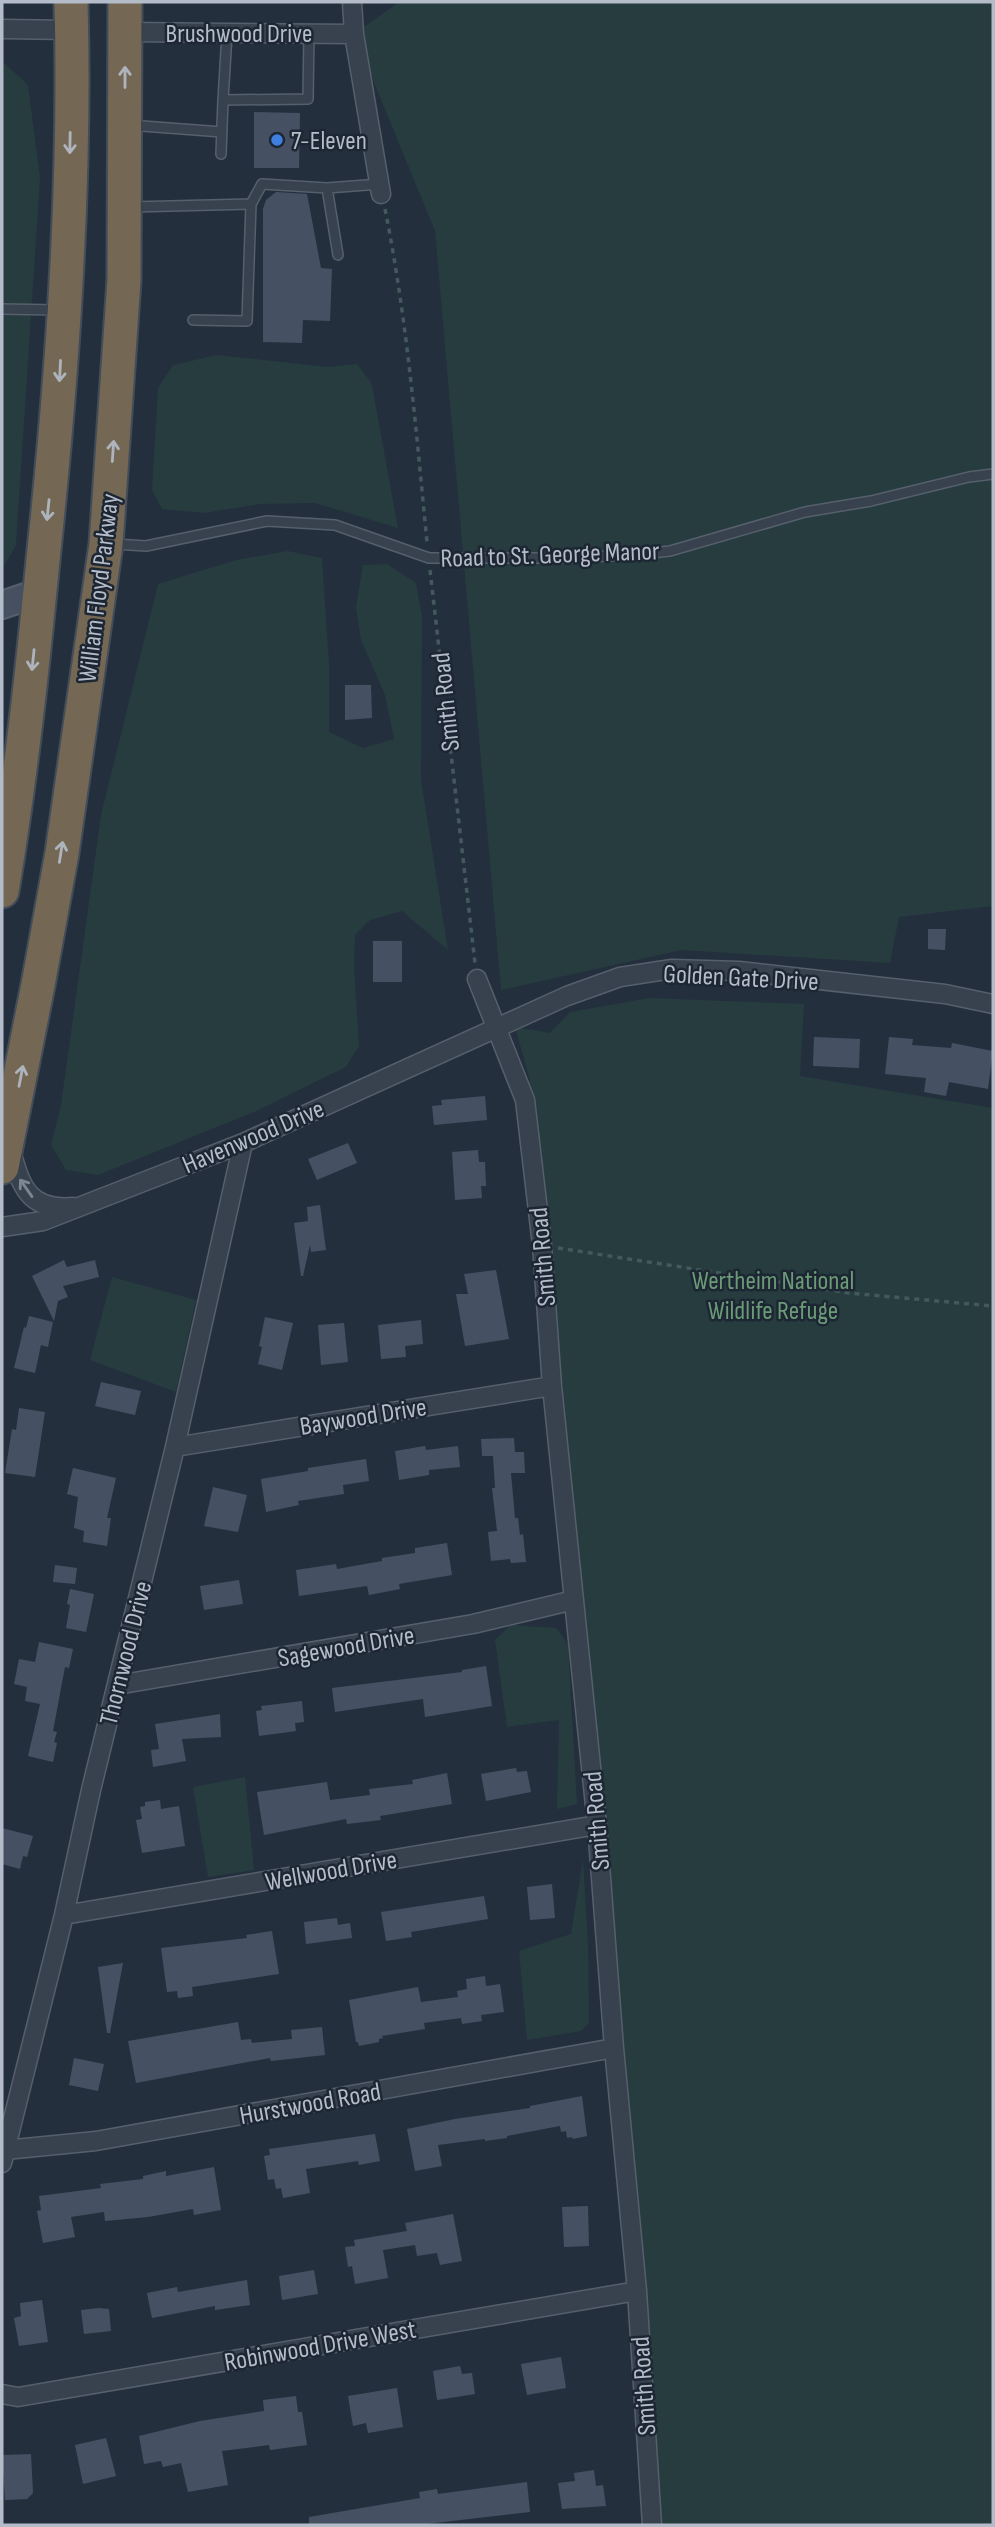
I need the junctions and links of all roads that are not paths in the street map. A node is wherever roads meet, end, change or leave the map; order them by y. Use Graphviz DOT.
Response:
graph roads {
  1 [pos="352,2"];
  2 [pos="72,16"];
  3 [pos="125,17"];
  4 [pos="2,29"];
  5 [pos="227,33"];
  6 [pos="309,34"];
  7 [pos="354,34"];
  8 [pos="223,100"];
  9 [pos="125,125"];
  10 [pos="222,132"];
  11 [pos="221,154"];
  12 [pos="327,188"];
  13 [pos="381,189"];
  14 [pos="251,204"];
  15 [pos="125,207"];
  16 [pos="338,255"];
  17 [pos="2,309"];
  18 [pos="63,310"];
  19 [pos="193,320"];
  20 [pos="993,474"];
  21 [pos="106,544"];
  22 [pos="40,592"];
  23 [pos="2,605"];
  24 [pos="2,891"];
  25 [pos="477,979"];
  26 [pos="993,1004"];
  27 [pos="498,1027"];
  28 [pos="9,1131"];
  29 [pos="243,1143"];
  30 [pos="2,1167"];
  31 [pos="79,1206"];
  32 [pos="2,1227"];
  33 [pos="552,1386"];
  34 [pos="175,1447"];
  35 [pos="574,1600"];
  36 [pos="117,1685"];
  37 [pos="597,1825"];
  38 [pos="64,1915"];
  39 [pos="614,2048"];
  40 [pos="4,2156"];
  41 [pos="638,2291"];
  42 [pos="2,2394"];
  43 [pos="652,2525"];
  1 -- 7 [label="street"];
  2 -- 4 [label="street"];
  2 -- 18 [label="highway, one-way"];
  3 -- 5 [label="street, Brushwood Drive"];
  9 -- 3 [label="highway, William Floyd Parkway, one-way"];
  5 -- 6 [label="street, Brushwood Drive"];
  5 -- 8 [label="lane"];
  6 -- 7 [label="street, Brushwood Drive"];
  6 -- 8 [label="lane"];
  7 -- 13 [label="street"];
  8 -- 10 [label="lane"];
  9 -- 10 [label="lane"];
  9 -- 15 [label="highway, William Floyd Parkway"];
  10 -- 11 [label="lane"];
  12 -- 13 [label="lane"];
  12 -- 14 [label="lane"];
  12 -- 16 [label="lane"];
  14 -- 15 [label="lane"];
  14 -- 19 [label="lane"];
  21 -- 15 [label="highway, William Floyd Parkway, one-way"];
  17 -- 18 [label="lane"];
  18 -- 22 [label="highway, one-way"];
  20 -- 21 [label="lane, Road to St. George Manor"];
  28 -- 21 [label="highway, William Floyd Parkway, one-way"];
  22 -- 23 [label="street"];
  22 -- 24 [label="highway, one-way"];
  25 -- 27 [label="street, Smith Road"];
  26 -- 27 [label="street, Golden Gate Drive"];
  27 -- 29 [label="street, Havenwood Drive"];
  27 -- 33 [label="street, Smith Road"];
  28 -- 30 [label="highway, William Floyd Parkway"];
  31 -- 28 [label="street, one-way"];
  29 -- 31 [label="street, Havenwood Drive"];
  29 -- 34 [label="street, Thornwood Drive"];
  31 -- 32 [label="street, Havenwood Drive"];
  33 -- 34 [label="street, Baywood Drive"];
  33 -- 35 [label="street, Smith Road"];
  34 -- 36 [label="street, Thornwood Drive"];
  35 -- 36 [label="street, Sagewood Drive"];
  35 -- 37 [label="street, Smith Road"];
  36 -- 38 [label="street, Thornwood Drive"];
  37 -- 38 [label="street, Wellwood Drive"];
  37 -- 39 [label="street, Smith Road"];
  38 -- 40 [label="street, Thornwood Drive"];
  39 -- 40 [label="street, Hurstwood Road"];
  39 -- 41 [label="street, Smith Road"];
  41 -- 42 [label="street, Robinwood Drive West"];
  41 -- 43 [label="street, Smith Road"];
}
